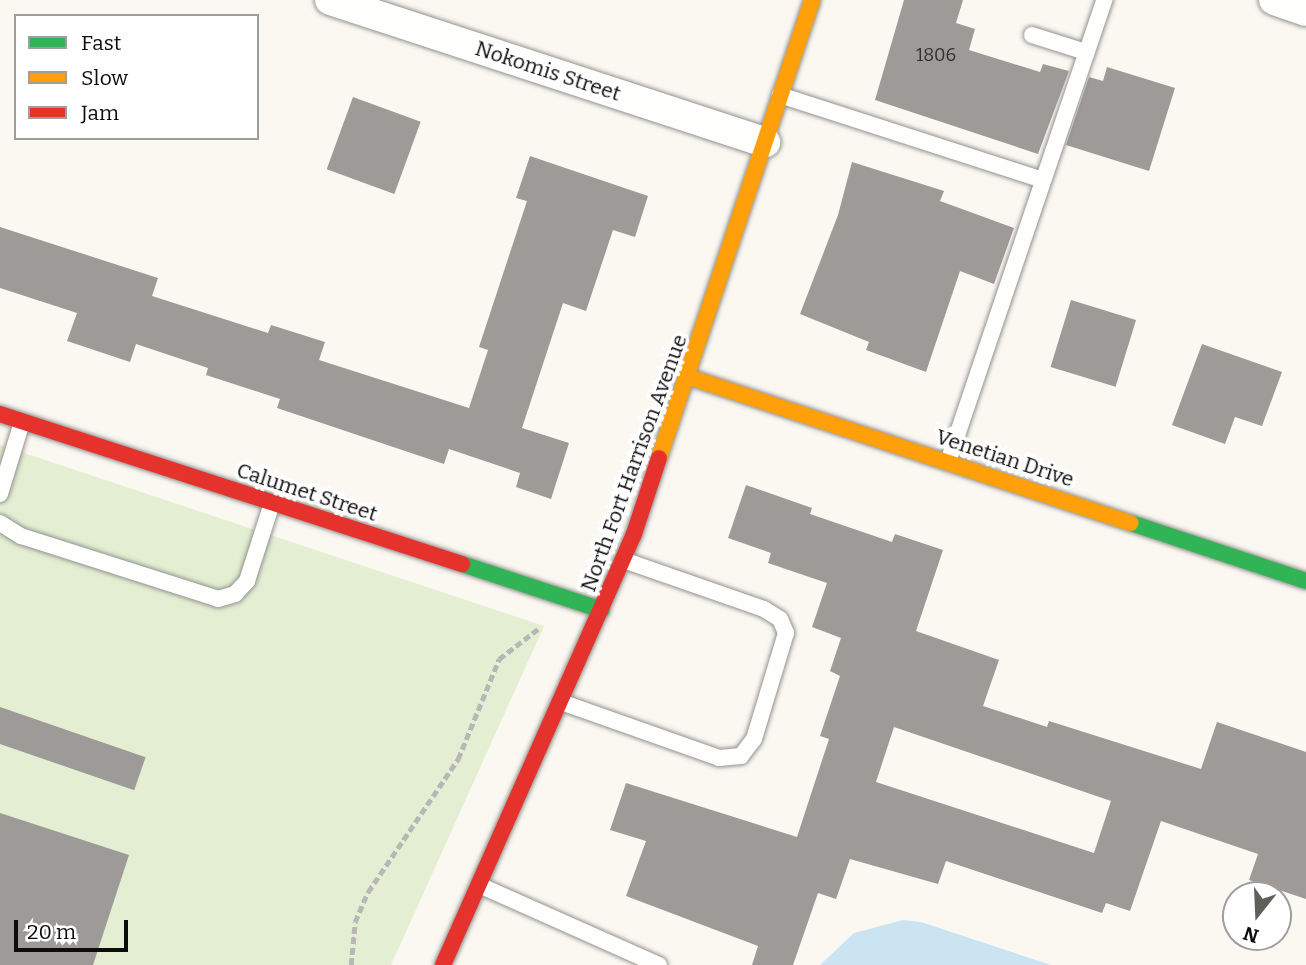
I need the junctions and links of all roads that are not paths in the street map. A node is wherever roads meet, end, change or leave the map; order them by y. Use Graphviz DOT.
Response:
graph roads {
  1 [pos="330,0"];
  2 [pos="812,0"];
  3 [pos="1104,0"];
  4 [pos="1273,0"];
  5 [pos="1306,11"];
  6 [pos="1032,35"];
  7 [pos="1086,52"];
  8 [pos="780,95"];
  9 [pos="765,142"];
  10 [pos="1043,180"];
  11 [pos="689,377"];
  12 [pos="0,414"];
  13 [pos="22,422"];
  14 [pos="948,462"];
  15 [pos="0,494"];
  16 [pos="272,503"];
  17 [pos="0,523"];
  18 [pos="623,560"];
  19 [pos="1306,581"];
  20 [pos="602,610"];
  21 [pos="561,702"];
  22 [pos="479,885"];
  23 [pos="443,965"];
  24 [pos="659,965"];
  1 -- 9 [label="street, Nokomis Street"];
  2 -- 8 [label="street, North Fort Harrison Avenue"];
  3 -- 7 [label="lane"];
  4 -- 5 [label="street"];
  6 -- 7 [label="lane"];
  7 -- 10 [label="lane"];
  8 -- 9 [label="street, North Fort Harrison Avenue"];
  8 -- 10 [label="lane"];
  9 -- 11 [label="street, North Fort Harrison Avenue"];
  10 -- 14 [label="lane"];
  11 -- 14 [label="street, Venetian Drive"];
  11 -- 18 [label="street, North Fort Harrison Avenue"];
  12 -- 13 [label="street, Calumet Street"];
  13 -- 15 [label="lane"];
  13 -- 16 [label="street, Calumet Street"];
  14 -- 19 [label="street, Venetian Drive"];
  16 -- 17 [label="lane"];
  16 -- 20 [label="street, Calumet Street"];
  18 -- 20 [label="street, North Fort Harrison Avenue"];
  18 -- 21 [label="lane"];
  20 -- 21 [label="street, North Fort Harrison Avenue"];
  21 -- 22 [label="street, North Fort Harrison Avenue"];
  22 -- 23 [label="street, North Fort Harrison Avenue"];
  22 -- 24 [label="lane"];
}
